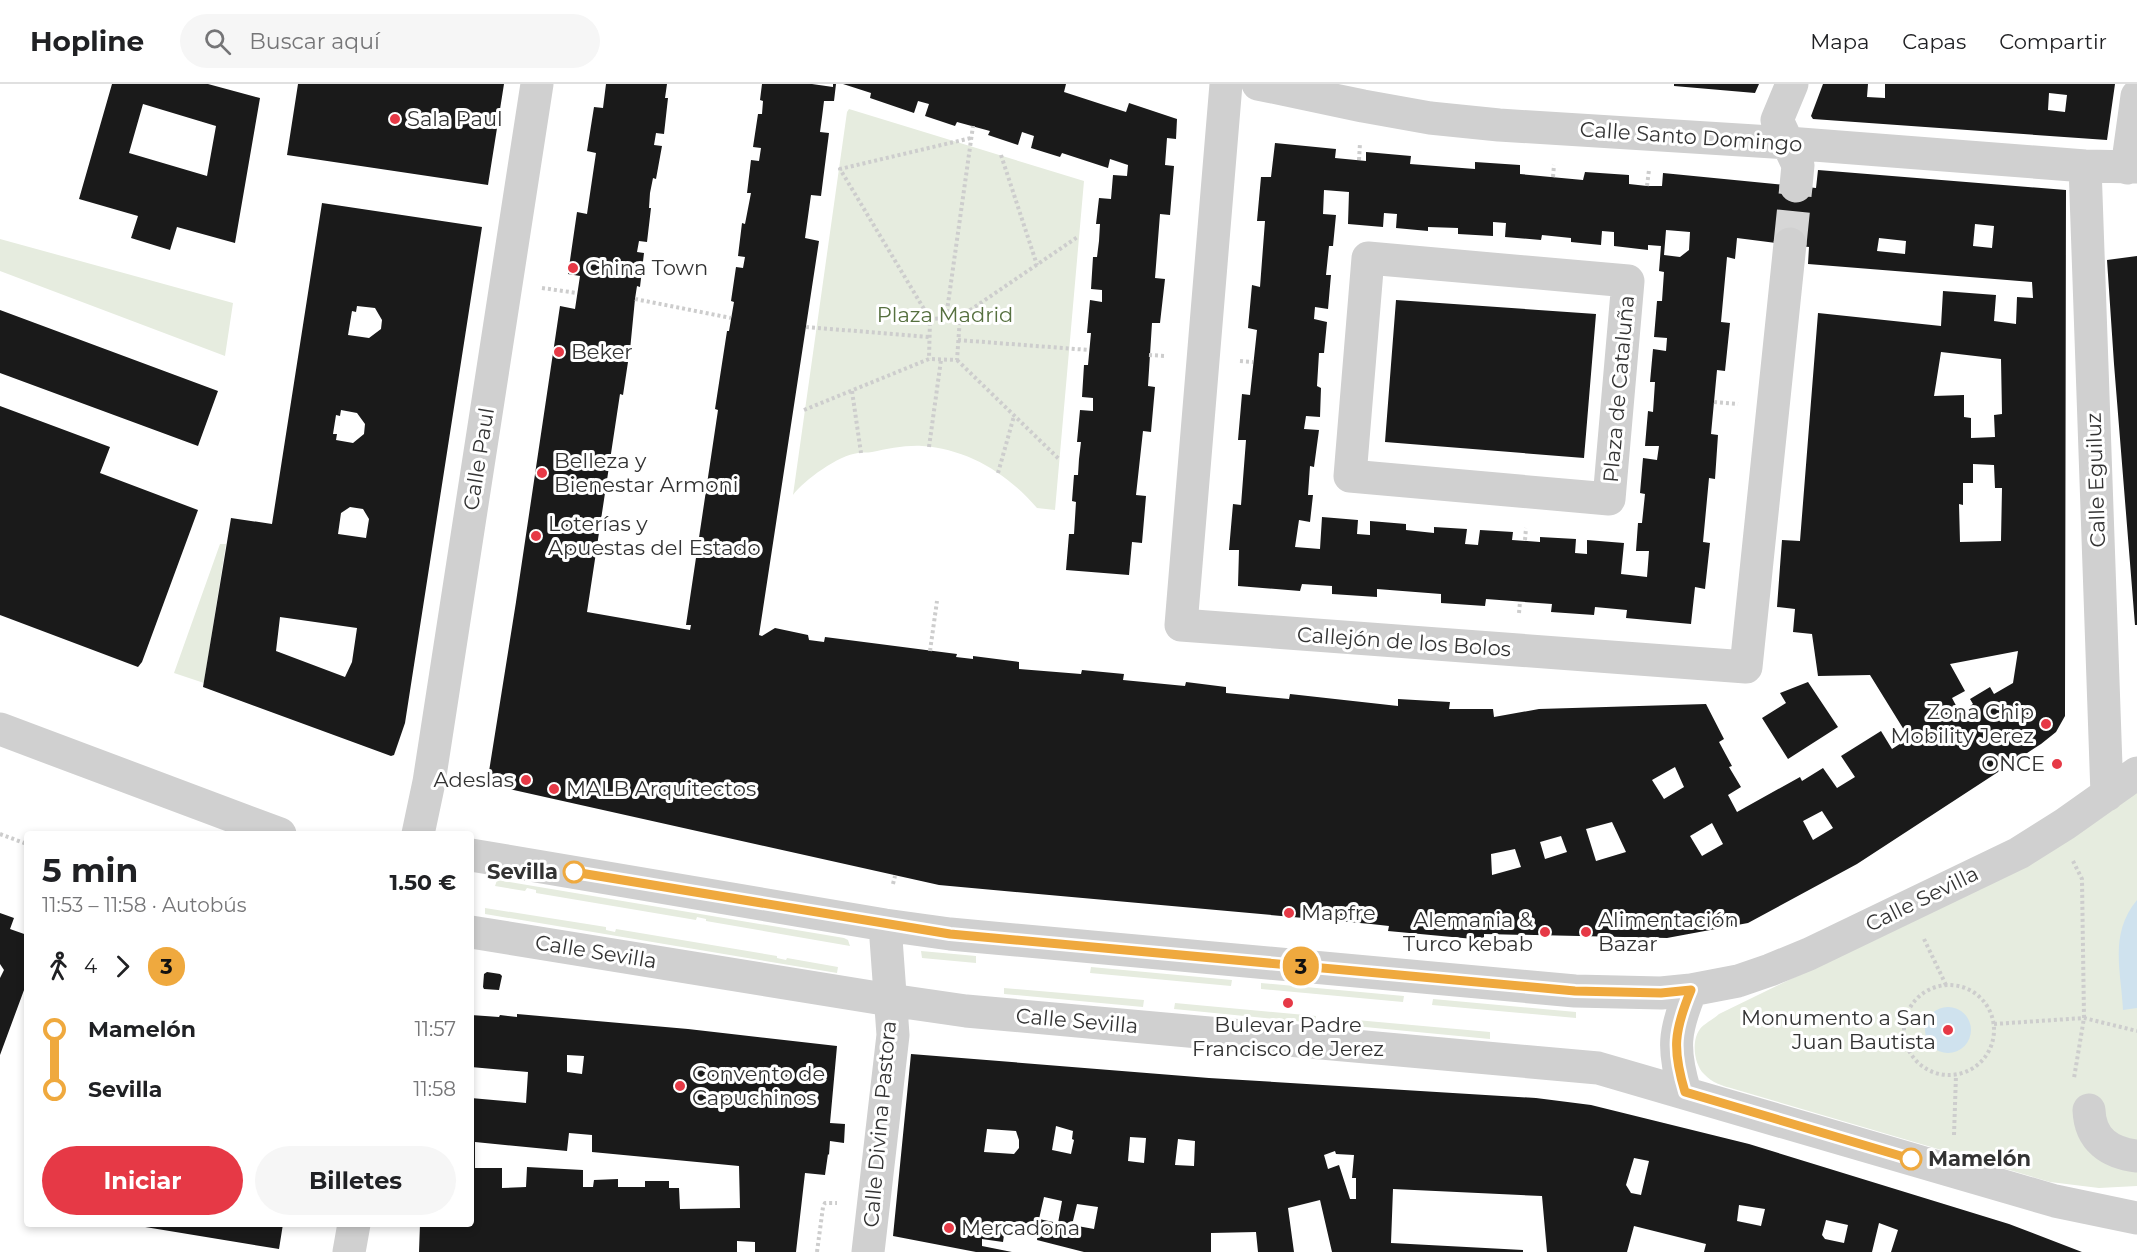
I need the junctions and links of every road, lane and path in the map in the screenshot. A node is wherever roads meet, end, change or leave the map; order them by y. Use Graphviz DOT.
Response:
graph roads {
  1 [pos="537,84"];
  2 [pos="1226,84"];
  3 [pos="1258,84"];
  4 [pos="1792,84"];
  5 [pos="2137,96"];
  6 [pos="973,126"];
  7 [pos="971,138"];
  8 [pos="1788,143"];
  9 [pos="1001,155"];
  10 [pos="2085,166"];
  11 [pos="2132,167"];
  12 [pos="1796,186"];
  13 [pos="1080,236"];
  14 [pos="1790,244"];
  15 [pos="1036,265"];
  16 [pos="634,299"];
  17 [pos="960,317"];
  18 [pos="731,318"];
  19 [pos="946,318"];
  20 [pos="930,319"];
  21 [pos="806,327"];
  22 [pos="930,337"];
  23 [pos="958,340"];
  24 [pos="1089,350"];
  25 [pos="929,359"];
  26 [pos="941,360"];
  27 [pos="957,360"];
  28 [pos="852,391"];
  29 [pos="804,410"];
  30 [pos="1014,416"];
  31 [pos="929,447"];
  32 [pos="861,453"];
  33 [pos="1060,460"];
  34 [pos="998,473"];
  35 [pos="1350,476"];
  36 [pos="937,601"];
  37 [pos="930,651"];
  38 [pos="0,729"];
  39 [pos="2137,773"];
  40 [pos="2107,795"];
  41 [pos="272,831"];
  42 [pos="419,831"];
  43 [pos="0,834"];
  44 [pos="24,843"];
  45 [pos="474,856"];
  46 [pos="2072,860"];
  47 [pos="895,876"];
  48 [pos="893,884"];
  49 [pos="885,925"];
  50 [pos="474,932"];
  51 [pos="1923,936"];
  52 [pos="1946,985"];
  53 [pos="1691,990"];
  54 [pos="890,1000"];
  55 [pos="2084,1018"];
  56 [pos="1994,1024"];
  57 [pos="2137,1031"];
  58 [pos="1956,1075"];
  59 [pos="1685,1092"];
  60 [pos="2081,1097"];
  61 [pos="1954,1141"];
  62 [pos="2137,1156"];
  63 [pos="2137,1218"];
  64 [pos="354,1227"];
  65 [pos="350,1252"];
  66 [pos="868,1252"];
  1 -- 42 [label="street, Calle Paul"];
  2 -- 14 [label="street, Callejón de los Bolos"];
  3 -- 8 [label="street, Calle Santo Domingo"];
  4 -- 8 [label="street"];
  5 -- 11 [label="street"];
  6 -- 7 [label="path"];
  7 -- 19 [label="path"];
  7 -- 20 [label="path"];
  8 -- 10 [label="street, Calle Santo Domingo"];
  8 -- 12 [label="street"];
  9 -- 15 [label="path"];
  10 -- 11 [label="street, Calle Santo Domingo"];
  10 -- 40 [label="street, Calle Eguiluz"];
  13 -- 15 [label="path"];
  15 -- 17 [label="path"];
  16 -- 18 [label="path"];
  17 -- 19 [label="path"];
  17 -- 23 [label="path"];
  19 -- 20 [label="path"];
  20 -- 22 [label="path"];
  21 -- 22 [label="path"];
  22 -- 25 [label="path"];
  23 -- 24 [label="path"];
  23 -- 27 [label="path"];
  25 -- 26 [label="path"];
  25 -- 28 [label="path"];
  26 -- 27 [label="path"];
  26 -- 31 [label="path"];
  27 -- 30 [label="path"];
  28 -- 29 [label="path"];
  28 -- 32 [label="path"];
  30 -- 33 [label="path"];
  30 -- 34 [label="path"];
  35 -- 35 [label="street, Plaza de Cataluña"];
  36 -- 37 [label="path"];
  38 -- 41 [label="street"];
  39 -- 40 [label="street, Calle Sevilla"];
  40 -- 53 [label="street, Calle Sevilla"];
  43 -- 44 [label="path"];
  45 -- 49 [label="street, Calle Sevilla"];
  46 -- 55 [label="path"];
  47 -- 48 [label="path"];
  49 -- 53 [label="street, Calle Sevilla"];
  49 -- 54 [label="street, Calle Divina Pastora"];
  50 -- 54 [label="street, Calle Sevilla"];
  51 -- 52 [label="path"];
  52 -- 56 [label="path"];
  52 -- 58 [label="path"];
  53 -- 59 [label="street"];
  54 -- 59 [label="street, Calle Sevilla"];
  54 -- 66 [label="street, Calle Divina Pastora"];
  55 -- 56 [label="path"];
  55 -- 57 [label="path"];
  55 -- 60 [label="path"];
  56 -- 58 [label="path"];
  58 -- 61 [label="path"];
  59 -- 63 [label="street, Calle Sevilla"];
  60 -- 62 [label="street"];
  64 -- 65 [label="street"];
}
